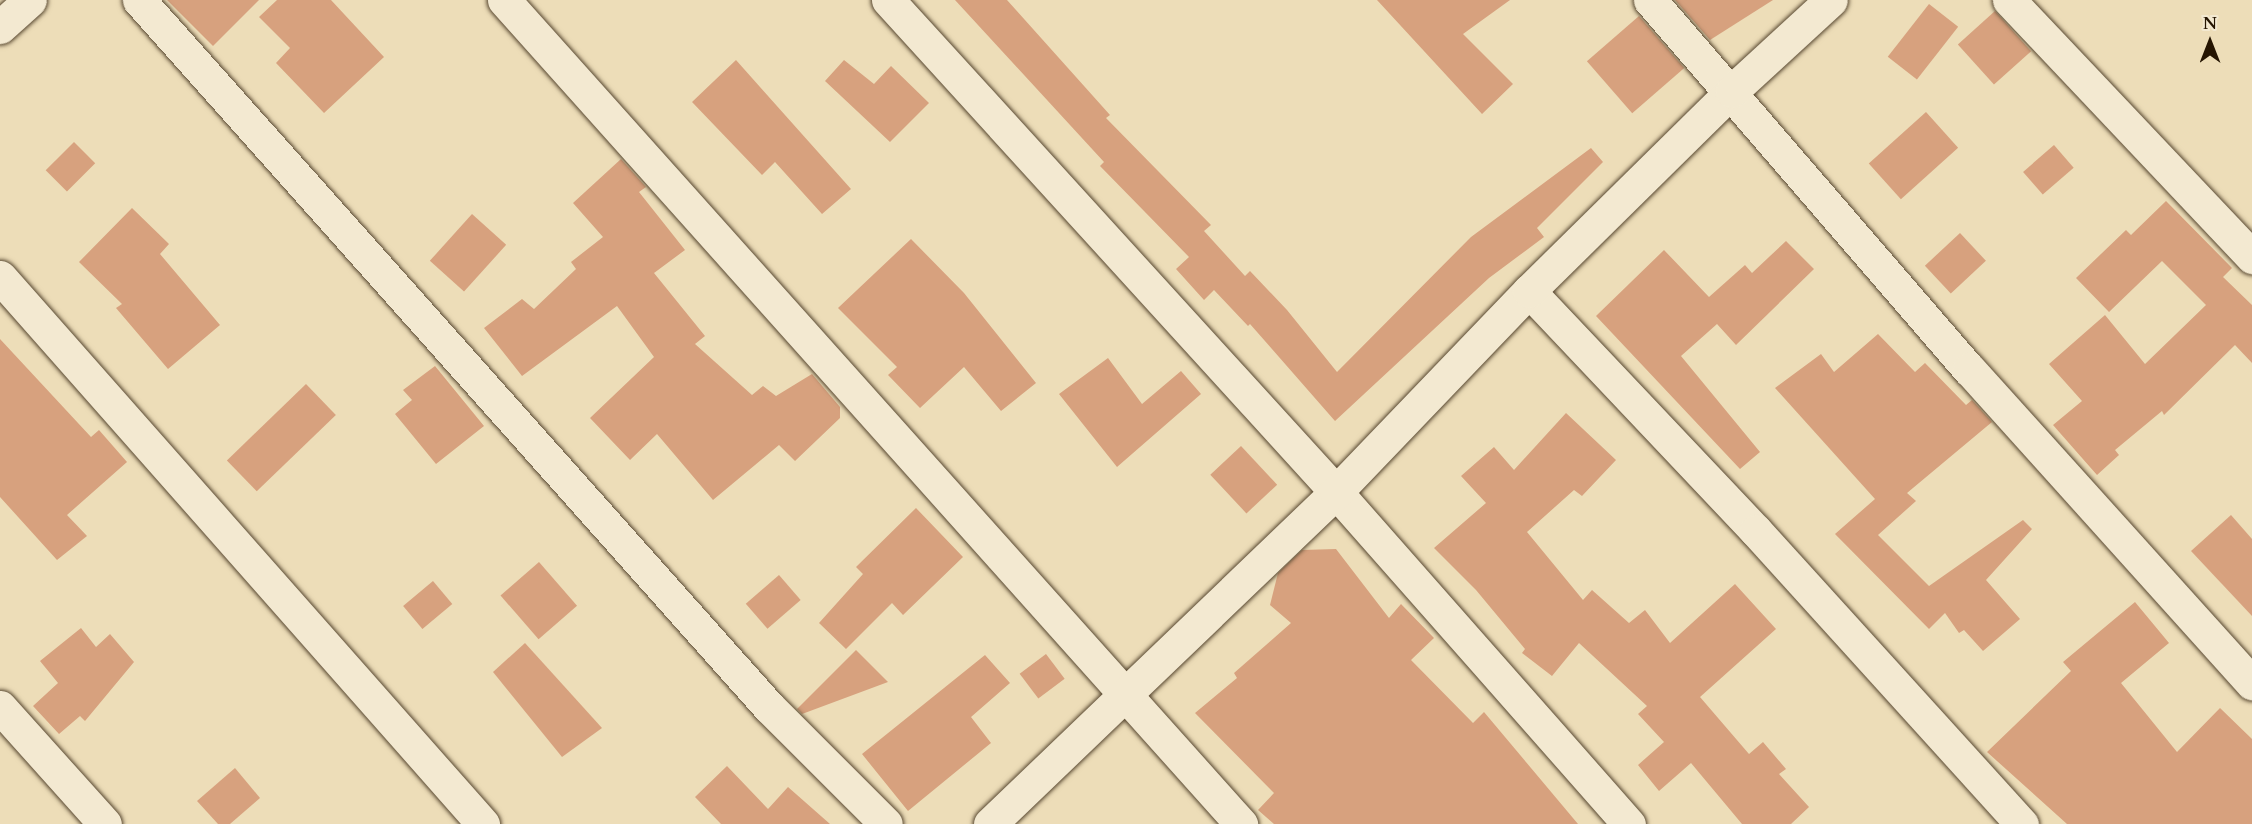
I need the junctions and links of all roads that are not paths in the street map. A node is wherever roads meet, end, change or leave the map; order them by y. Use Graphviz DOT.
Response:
graph roads {
  1 [pos="30,0"];
  2 [pos="139,0"];
  3 [pos="504,0"];
  4 [pos="888,0"];
  5 [pos="1650,0"];
  6 [pos="1831,0"];
  7 [pos="2009,0"];
  8 [pos="0,27"];
  9 [pos="1732,91"];
  10 [pos="2252,257"];
  11 [pos="0,277"];
  12 [pos="1529,291"];
  13 [pos="1336,492"];
  14 [pos="2252,683"];
  15 [pos="1125,694"];
  16 [pos="0,707"];
  17 [pos="105,824"];
  18 [pos="483,824"];
  19 [pos="886,824"];
  20 [pos="990,824"];
  21 [pos="1240,824"];
  22 [pos="1629,824"];
  23 [pos="2022,824"];
  1 -- 8 [label="street"];
  2 -- 19 [label="street"];
  3 -- 15 [label="street"];
  4 -- 13 [label="street"];
  5 -- 9 [label="street"];
  6 -- 9 [label="street"];
  7 -- 10 [label="street"];
  9 -- 12 [label="street"];
  9 -- 14 [label="street"];
  11 -- 18 [label="street"];
  12 -- 13 [label="street"];
  12 -- 23 [label="street"];
  13 -- 15 [label="street"];
  13 -- 22 [label="street"];
  15 -- 20 [label="street"];
  15 -- 21 [label="street"];
  16 -- 17 [label="street"];
}
